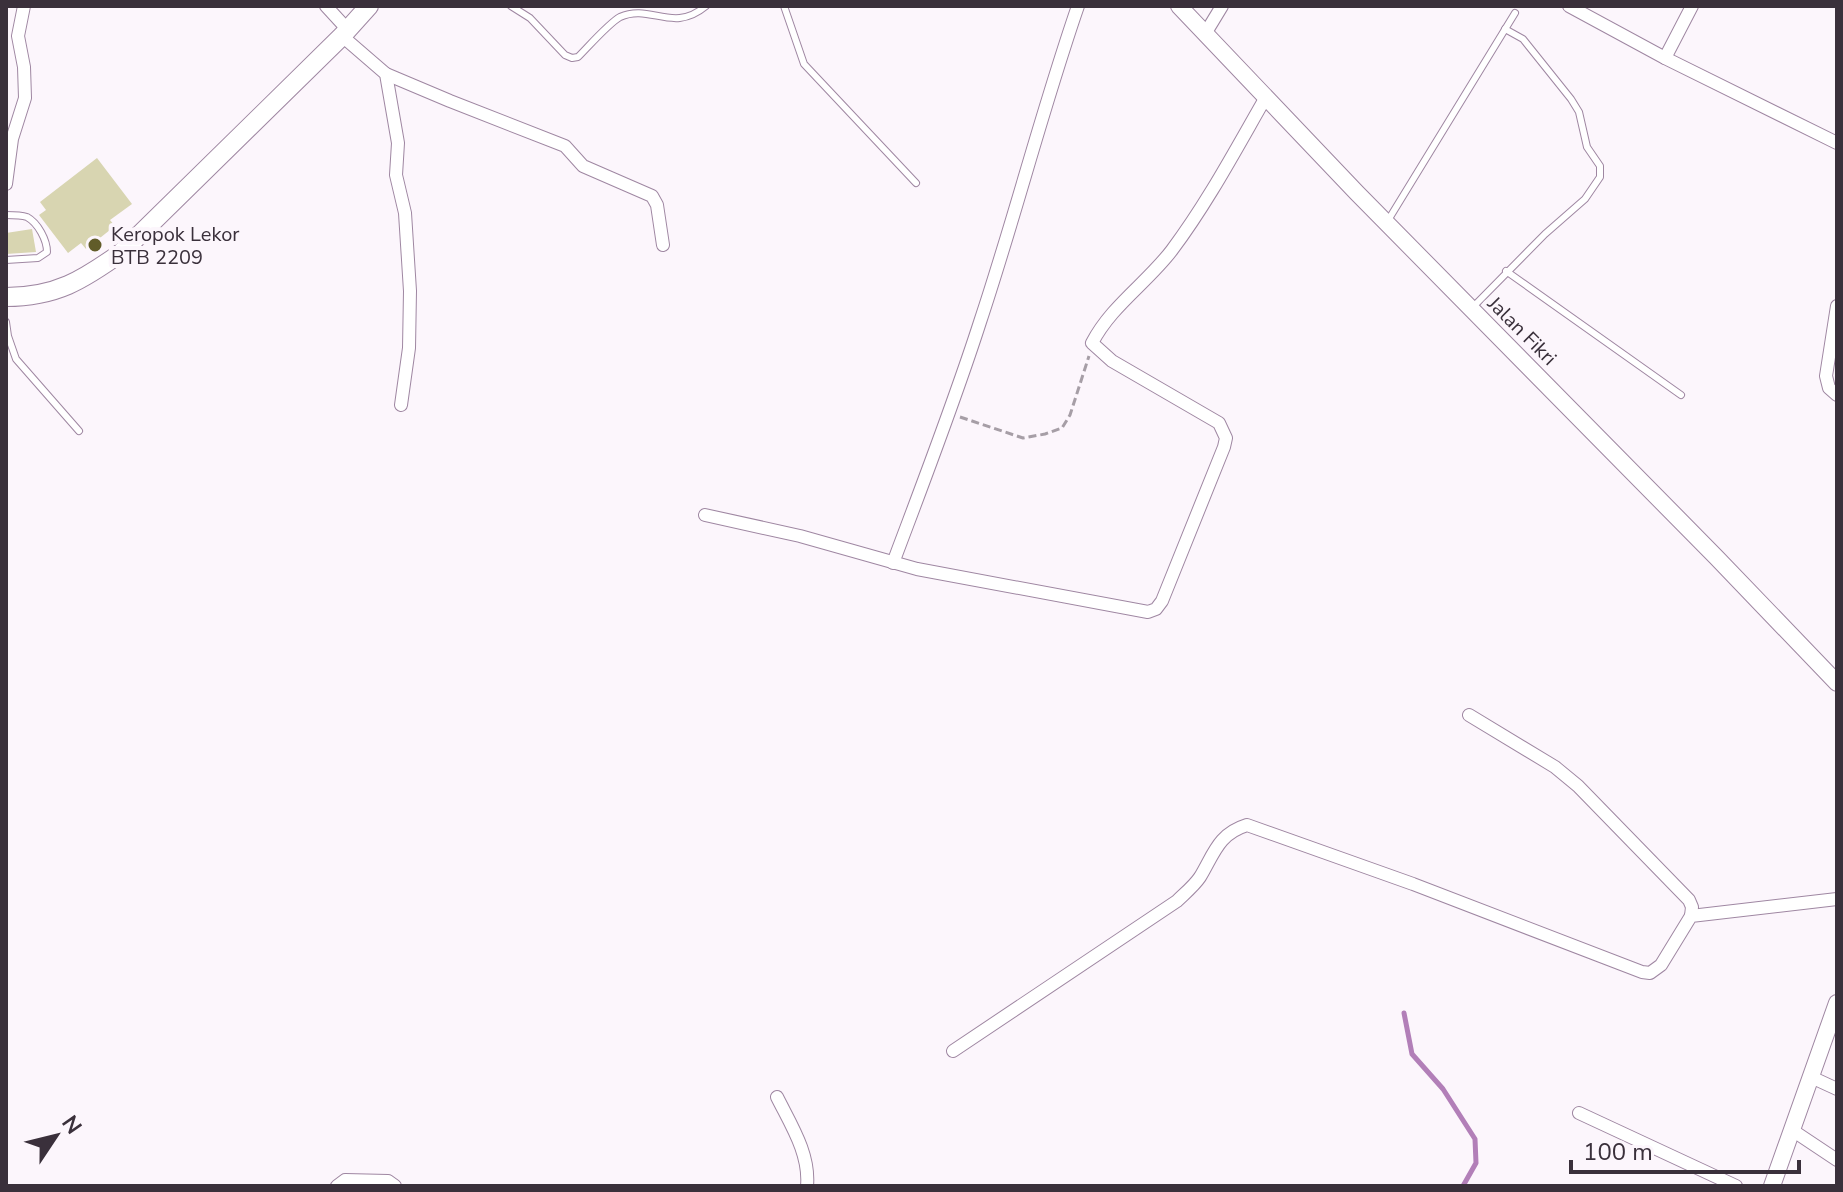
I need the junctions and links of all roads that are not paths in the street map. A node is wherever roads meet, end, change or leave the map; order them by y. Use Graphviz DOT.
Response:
graph roads {
  1 [pos="24,6"];
  2 [pos="326,6"];
  3 [pos="369,6"];
  4 [pos="511,6"];
  5 [pos="706,6"];
  6 [pos="784,6"];
  7 [pos="1078,6"];
  8 [pos="1179,6"];
  9 [pos="1222,6"];
  10 [pos="1569,6"];
  11 [pos="1692,6"];
  12 [pos="1515,13"];
  13 [pos="1505,29"];
  14 [pos="345,33"];
  15 [pos="1205,34"];
  16 [pos="1665,58"];
  17 [pos="386,74"];
  18 [pos="1266,97"];
  19 [pos="1837,143"];
  20 [pos="916,183"];
  21 [pos="6,184"];
  22 [pos="6,215"];
  23 [pos="1387,222"];
  24 [pos="663,245"];
  25 [pos="6,260"];
  26 [pos="1506,271"];
  27 [pos="6,297"];
  28 [pos="1837,306"];
  29 [pos="1471,309"];
  30 [pos="6,322"];
  31 [pos="1681,395"];
  32 [pos="1837,395"];
  33 [pos="401,405"];
  34 [pos="79,431"];
  35 [pos="705,515"];
  36 [pos="893,563"];
  37 [pos="1837,683"];
  38 [pos="1469,715"];
  39 [pos="1837,899"];
  40 [pos="1691,916"];
  41 [pos="1837,1003"];
  42 [pos="953,1051"];
  43 [pos="1811,1077"];
  44 [pos="1837,1089"];
  45 [pos="777,1097"];
  46 [pos="1579,1113"];
  47 [pos="1792,1130"];
  48 [pos="1837,1160"];
  49 [pos="337,1186"];
  50 [pos="395,1186"];
  51 [pos="807,1186"];
  52 [pos="1736,1186"];
  53 [pos="1772,1186"];
  1 -- 21 [label="street"];
  2 -- 14 [label="street"];
  3 -- 14 [label="main road"];
  4 -- 5 [label="lane"];
  6 -- 20 [label="lane"];
  7 -- 36 [label="street"];
  8 -- 15 [label="street, Jalan Fikri"];
  9 -- 15 [label="street"];
  10 -- 16 [label="street"];
  11 -- 16 [label="street"];
  12 -- 13 [label="lane"];
  13 -- 23 [label="lane"];
  13 -- 26 [label="lane"];
  14 -- 17 [label="street"];
  14 -- 27 [label="main road"];
  15 -- 18 [label="street, Jalan Fikri"];
  16 -- 19 [label="street"];
  17 -- 24 [label="street"];
  17 -- 33 [label="street"];
  18 -- 23 [label="street, Jalan Fikri"];
  18 -- 36 [label="street"];
  22 -- 25 [label="lane"];
  23 -- 29 [label="street, Jalan Fikri"];
  26 -- 29 [label="lane"];
  26 -- 31 [label="lane"];
  28 -- 32 [label="street"];
  29 -- 37 [label="street, Jalan Fikri"];
  30 -- 34 [label="lane"];
  35 -- 36 [label="street"];
  38 -- 40 [label="street"];
  39 -- 40 [label="street"];
  40 -- 42 [label="street"];
  41 -- 43 [label="street"];
  43 -- 44 [label="street"];
  43 -- 47 [label="street"];
  45 -- 51 [label="street"];
  46 -- 52 [label="street"];
  47 -- 48 [label="street"];
  47 -- 53 [label="street"];
  49 -- 50 [label="street"];
}
